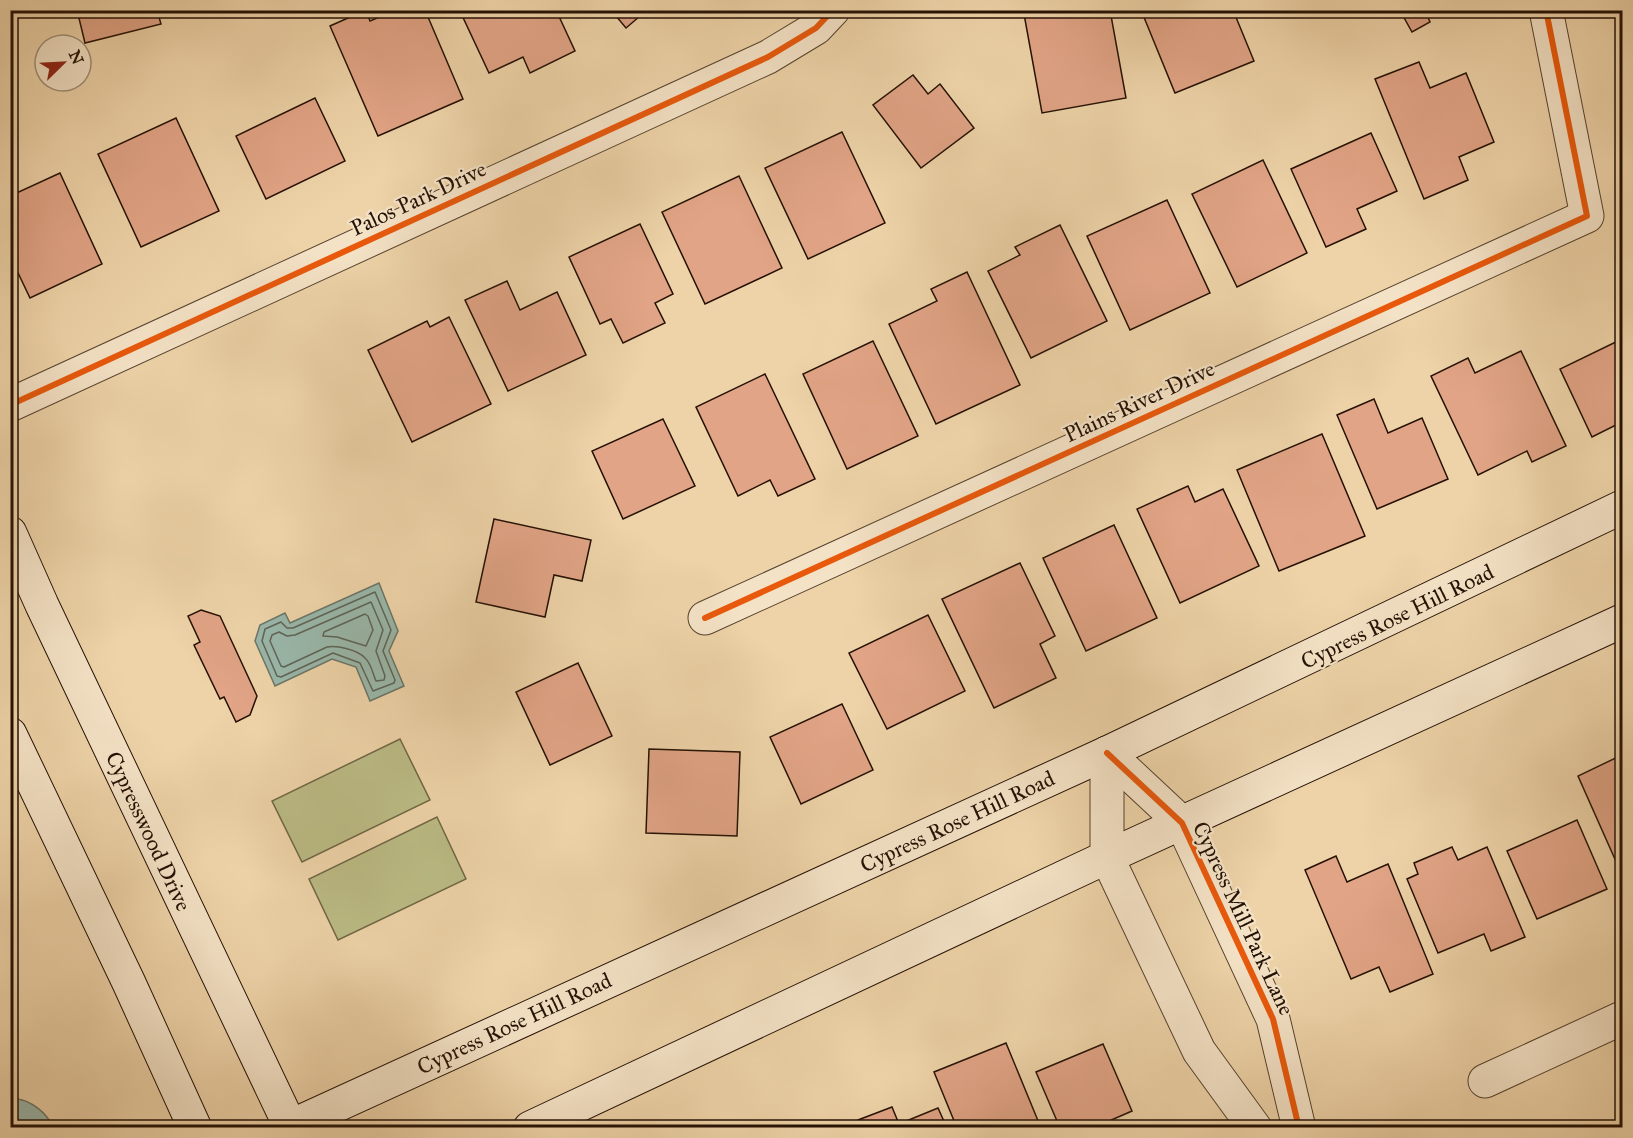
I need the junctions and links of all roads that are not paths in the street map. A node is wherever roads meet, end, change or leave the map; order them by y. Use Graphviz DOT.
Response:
graph roads {
  1 [pos="832,10"];
  2 [pos="1546,10"];
  3 [pos="10,405"];
  4 [pos="1623,507"];
  5 [pos="10,533"];
  6 [pos="705,618"];
  7 [pos="1623,621"];
  8 [pos="10,735"];
  9 [pos="1107,753"];
  10 [pos="1182,823"];
  11 [pos="1107,857"];
  12 [pos="1623,1018"];
  13 [pos="1485,1081"];
  14 [pos="290,1127"];
  15 [pos="195,1128"];
  16 [pos="530,1128"];
  17 [pos="1255,1128"];
  18 [pos="1299,1128"];
  1 -- 3 [label="main road, Palos Park Drive"];
  2 -- 6 [label="main road, Plains River Drive"];
  4 -- 9 [label="main road, Cypress Rose Hill Road"];
  5 -- 14 [label="main road, Cypresswood Drive"];
  7 -- 10 [label="main road"];
  8 -- 15 [label="main road"];
  9 -- 10 [label="main road, Cypress Mill Park Lane"];
  9 -- 11 [label="main road"];
  9 -- 14 [label="main road, Cypress Rose Hill Road"];
  10 -- 11 [label="main road"];
  10 -- 18 [label="main road, Cypress Mill Park Lane"];
  11 -- 16 [label="main road"];
  11 -- 17 [label="main road"];
  12 -- 13 [label="main road"];
}
